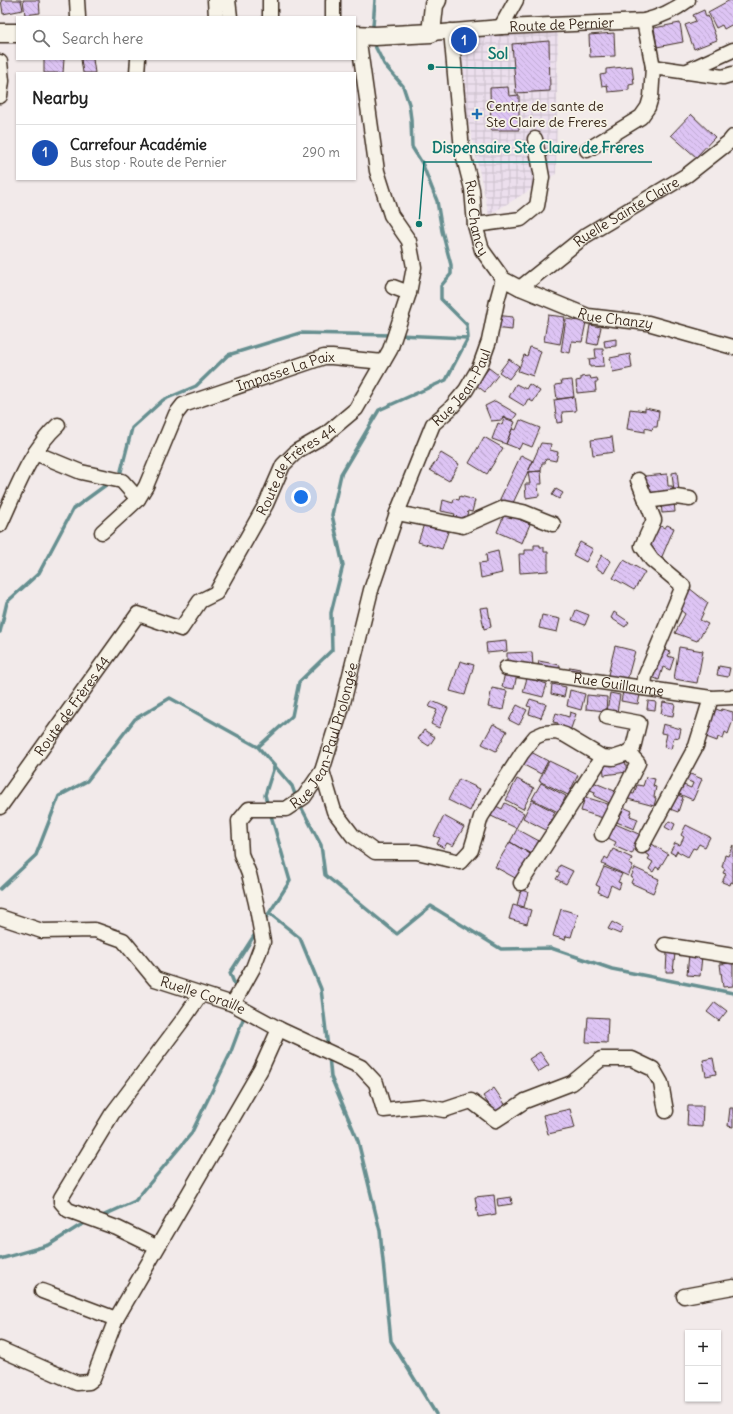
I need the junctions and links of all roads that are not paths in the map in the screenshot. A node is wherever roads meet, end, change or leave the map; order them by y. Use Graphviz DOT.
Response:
graph roads {
  1 [pos="77,0"];
  2 [pos="215,0"];
  3 [pos="228,0"];
  4 [pos="270,0"];
  5 [pos="333,0"];
  6 [pos="437,0"];
  7 [pos="516,0"];
  8 [pos="688,0"];
  9 [pos="78,16"];
  10 [pos="216,16"];
  11 [pos="230,16"];
  12 [pos="270,16"];
  13 [pos="333,16"];
  14 [pos="644,21"];
  15 [pos="500,27"];
  16 [pos="451,31"];
  17 [pos="0,33"];
  18 [pos="16,33"];
  19 [pos="431,33"];
  20 [pos="356,35"];
  21 [pos="733,50"];
  22 [pos="138,60"];
  23 [pos="0,62"];
  24 [pos="653,68"];
  25 [pos="137,72"];
  26 [pos="685,72"];
  27 [pos="728,76"];
  28 [pos="733,88"];
  29 [pos="0,96"];
  30 [pos="733,137"];
  31 [pos="536,140"];
  32 [pos="587,150"];
  33 [pos="475,225"];
  34 [pos="503,279"];
  35 [pos="392,287"];
  36 [pos="520,288"];
  37 [pos="409,293"];
  38 [pos="733,347"];
  39 [pos="383,362"];
  40 [pos="58,425"];
  41 [pos="35,453"];
  42 [pos="638,480"];
  43 [pos="138,499"];
  44 [pos="690,499"];
  45 [pos="646,501"];
  46 [pos="397,513"];
  47 [pos="553,524"];
  48 [pos="0,525"];
  49 [pos="102,532"];
  50 [pos="506,668"];
  51 [pos="644,688"];
  52 [pos="733,697"];
  53 [pos="711,698"];
  54 [pos="607,717"];
  55 [pos="628,752"];
  56 [pos="602,757"];
  57 [pos="322,771"];
  58 [pos="0,807"];
  59 [pos="602,834"];
  60 [pos="642,846"];
  61 [pos="521,883"];
  62 [pos="0,917"];
  63 [pos="665,945"];
  64 [pos="733,956"];
  65 [pos="200,995"];
  66 [pos="233,1004"];
  67 [pos="278,1029"];
  68 [pos="666,1112"];
  69 [pos="156,1247"];
  70 [pos="733,1287"];
  71 [pos="42,1291"];
  72 [pos="684,1296"];
  73 [pos="116,1319"];
  74 [pos="0,1349"];
  1 -- 9 [label="street"];
  2 -- 10 [label="street"];
  3 -- 11 [label="street"];
  4 -- 12 [label="street"];
  5 -- 13 [label="street"];
  6 -- 19 [label="main road"];
  7 -- 15 [label="street"];
  8 -- 14 [label="street, Route de Pernier"];
  14 -- 15 [label="street, Route de Pernier"];
  14 -- 24 [label="street"];
  15 -- 16 [label="street, Route de Pernier"];
  16 -- 19 [label="street, Route de Pernier"];
  16 -- 33 [label="street, Rue Chancy"];
  17 -- 18 [label="main road"];
  19 -- 20 [label="main road"];
  20 -- 37 [label="street, Route de Frères 44"];
  21 -- 26 [label="street"];
  22 -- 25 [label="street"];
  23 -- 29 [label="street"];
  24 -- 26 [label="street"];
  24 -- 32 [label="street"];
  26 -- 27 [label="street"];
  27 -- 28 [label="street"];
  30 -- 36 [label="street, Ruelle Sainte Claire"];
  31 -- 33 [label="street"];
  33 -- 34 [label="street, Rue Chancy"];
  34 -- 36 [label="street, Rue Chanzy"];
  34 -- 46 [label="street, Rue Jean-Paul"];
  35 -- 37 [label="street"];
  36 -- 38 [label="street, Rue Chanzy"];
  37 -- 39 [label="street, Route de Frères 44"];
  39 -- 43 [label="street, Impasse La Paix"];
  39 -- 58 [label="street, Route de Frères 44"];
  40 -- 41 [label="street"];
  41 -- 43 [label="street"];
  41 -- 48 [label="street"];
  42 -- 45 [label="street"];
  43 -- 49 [label="street"];
  44 -- 45 [label="street"];
  45 -- 51 [label="street"];
  46 -- 47 [label="street"];
  46 -- 57 [label="street, Rue Jean-Paul Prolongée"];
  50 -- 51 [label="street, Rue Guillaume"];
  51 -- 53 [label="street, Rue Guillaume"];
  52 -- 53 [label="street, Rue Guillaume"];
  53 -- 60 [label="street"];
  54 -- 55 [label="street"];
  55 -- 56 [label="street"];
  55 -- 59 [label="street"];
  56 -- 57 [label="street"];
  56 -- 61 [label="street"];
  57 -- 66 [label="street, Rue Jean-Paul Prolongée"];
  62 -- 65 [label="street, Ruelle Coraille"];
  63 -- 64 [label="street"];
  65 -- 66 [label="street, Ruelle Coraille"];
  65 -- 69 [label="street"];
  66 -- 67 [label="street, Ruelle Coraille"];
  67 -- 68 [label="street, Ruelle Coraille"];
  67 -- 69 [label="street"];
  69 -- 73 [label="street"];
  70 -- 72 [label="street"];
  71 -- 73 [label="street"];
  73 -- 74 [label="street"];
}
